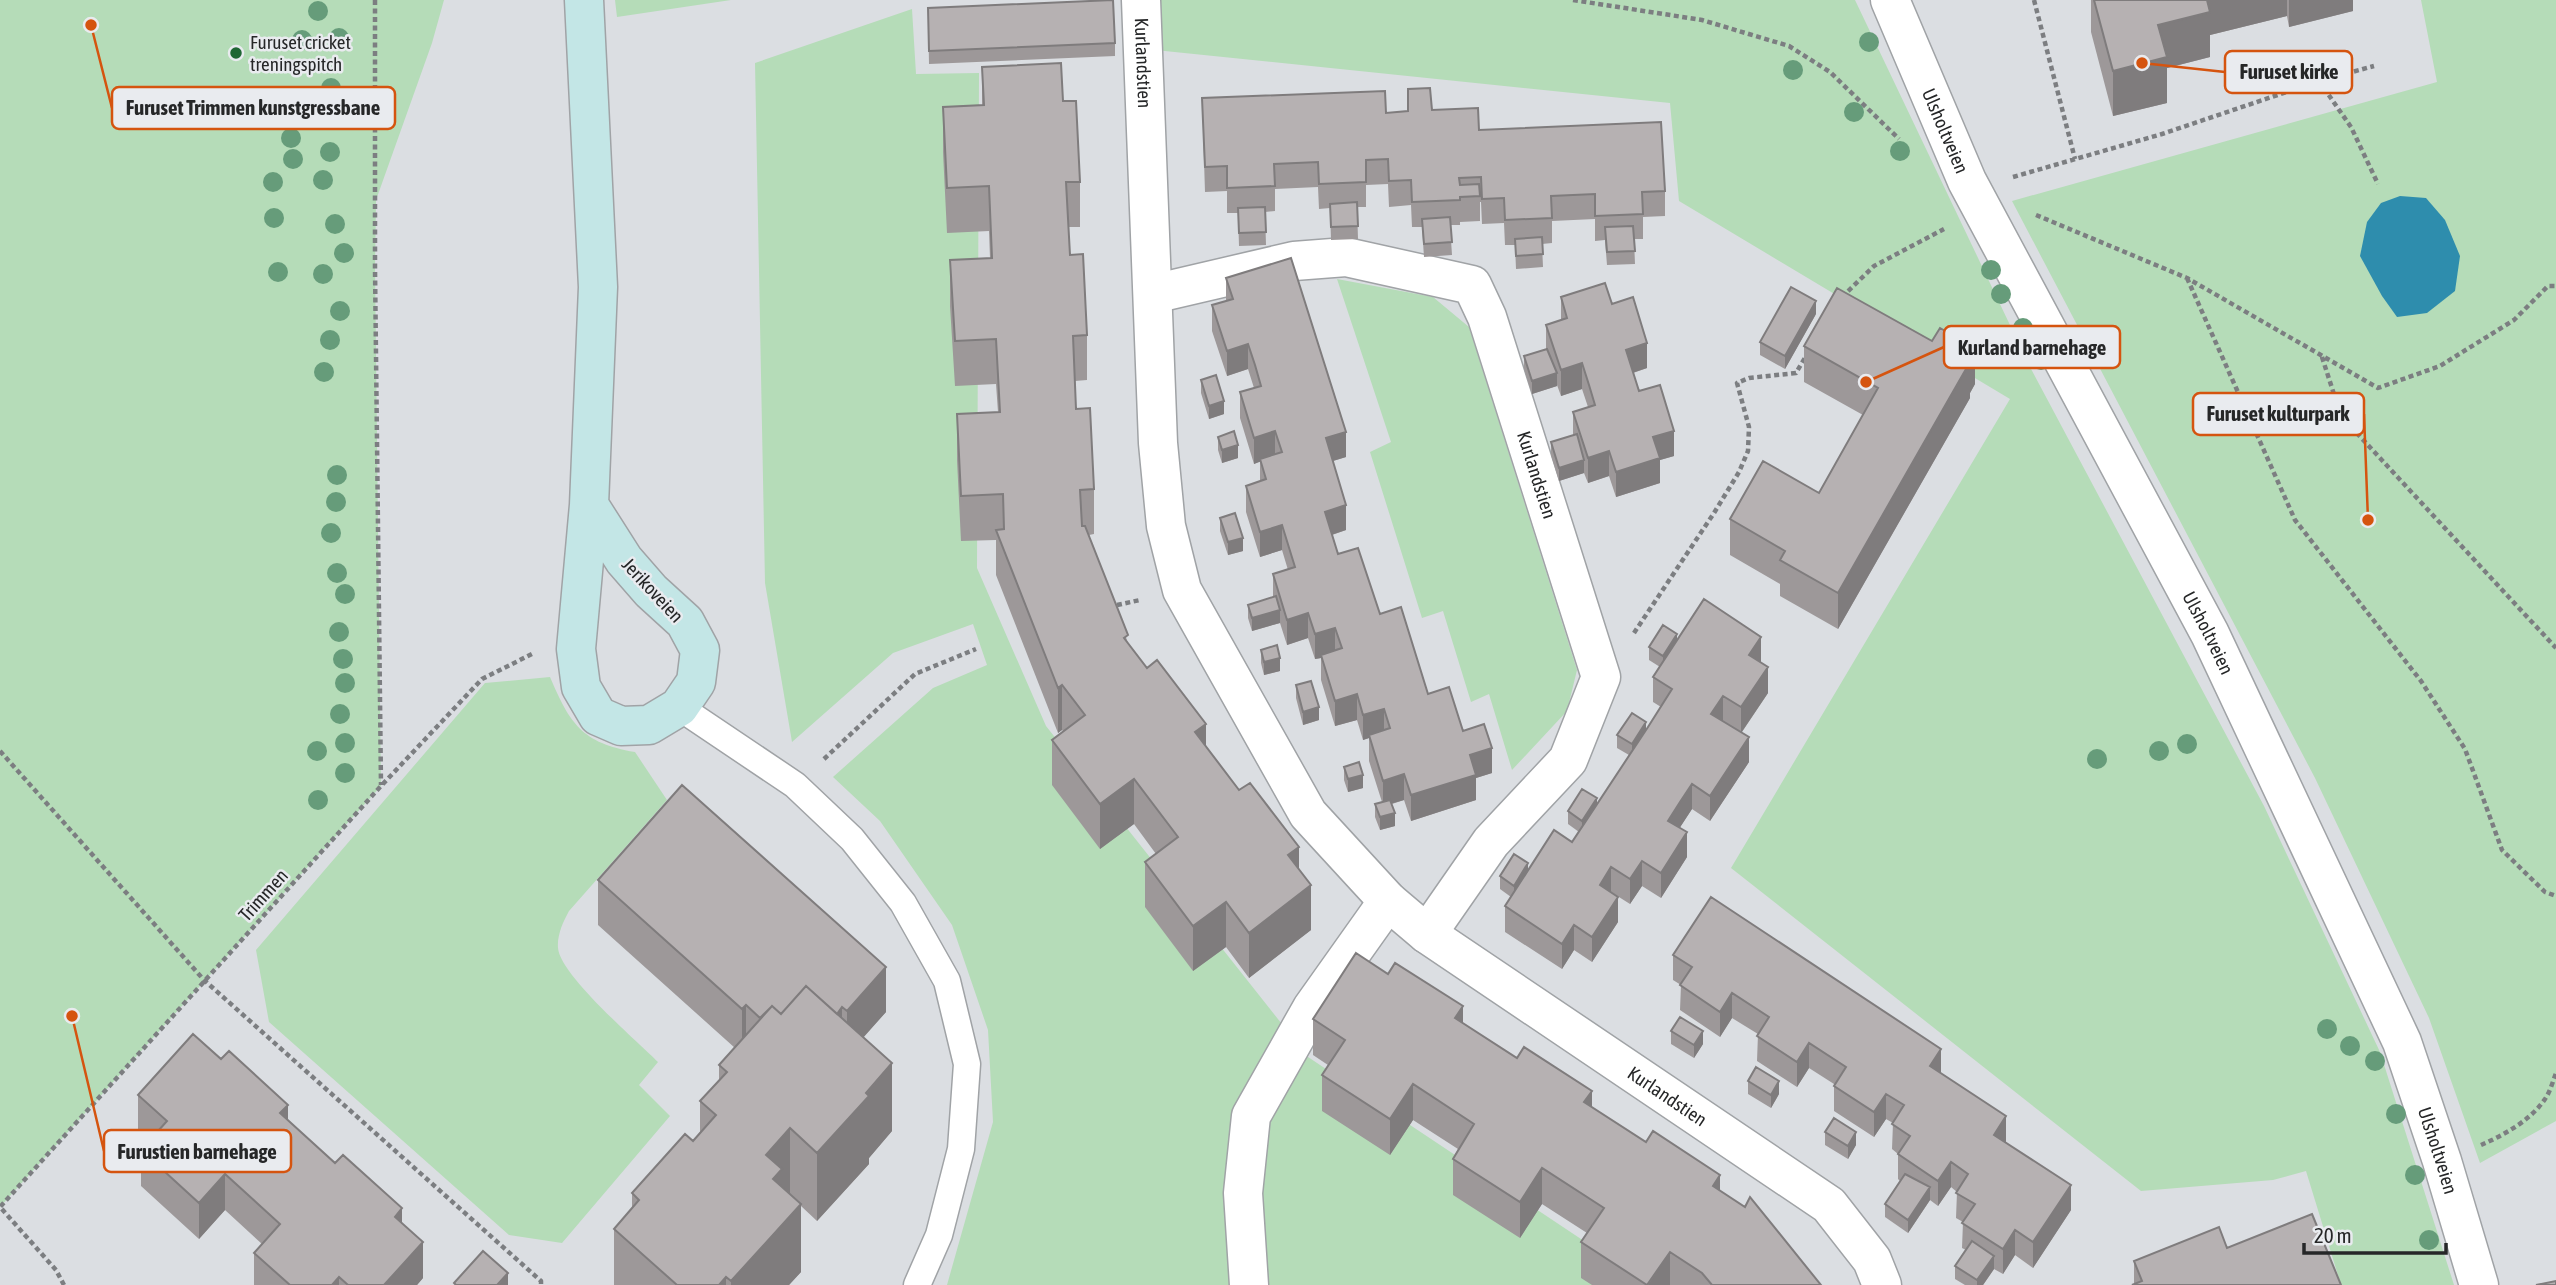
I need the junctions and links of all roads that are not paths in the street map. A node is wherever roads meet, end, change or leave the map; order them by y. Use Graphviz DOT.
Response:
graph roads {
  1 [pos="584,0"];
  2 [pos="1141,0"];
  3 [pos="1890,0"];
  4 [pos="1153,294"];
  5 [pos="589,505"];
  6 [pos="679,707"];
  7 [pos="1388,901"];
  8 [pos="1427,933"];
  9 [pos="917,1285"];
  10 [pos="1249,1285"];
  11 [pos="1882,1285"];
  12 [pos="2479,1285"];
  1 -- 5 [label="street, Jerikoveien"];
  2 -- 4 [label="street, Kurlandstien"];
  3 -- 12 [label="street, Ulsholtveien"];
  4 -- 7 [label="street, Kurlandstien"];
  4 -- 8 [label="street, Kurlandstien"];
  5 -- 6 [label="street, Jerikoveien"];
  5 -- 6 [label="street, Jerikoveien"];
  6 -- 9 [label="lane"];
  7 -- 8 [label="street, Kurlandstien"];
  7 -- 10 [label="street"];
  8 -- 11 [label="street, Kurlandstien"];
}
